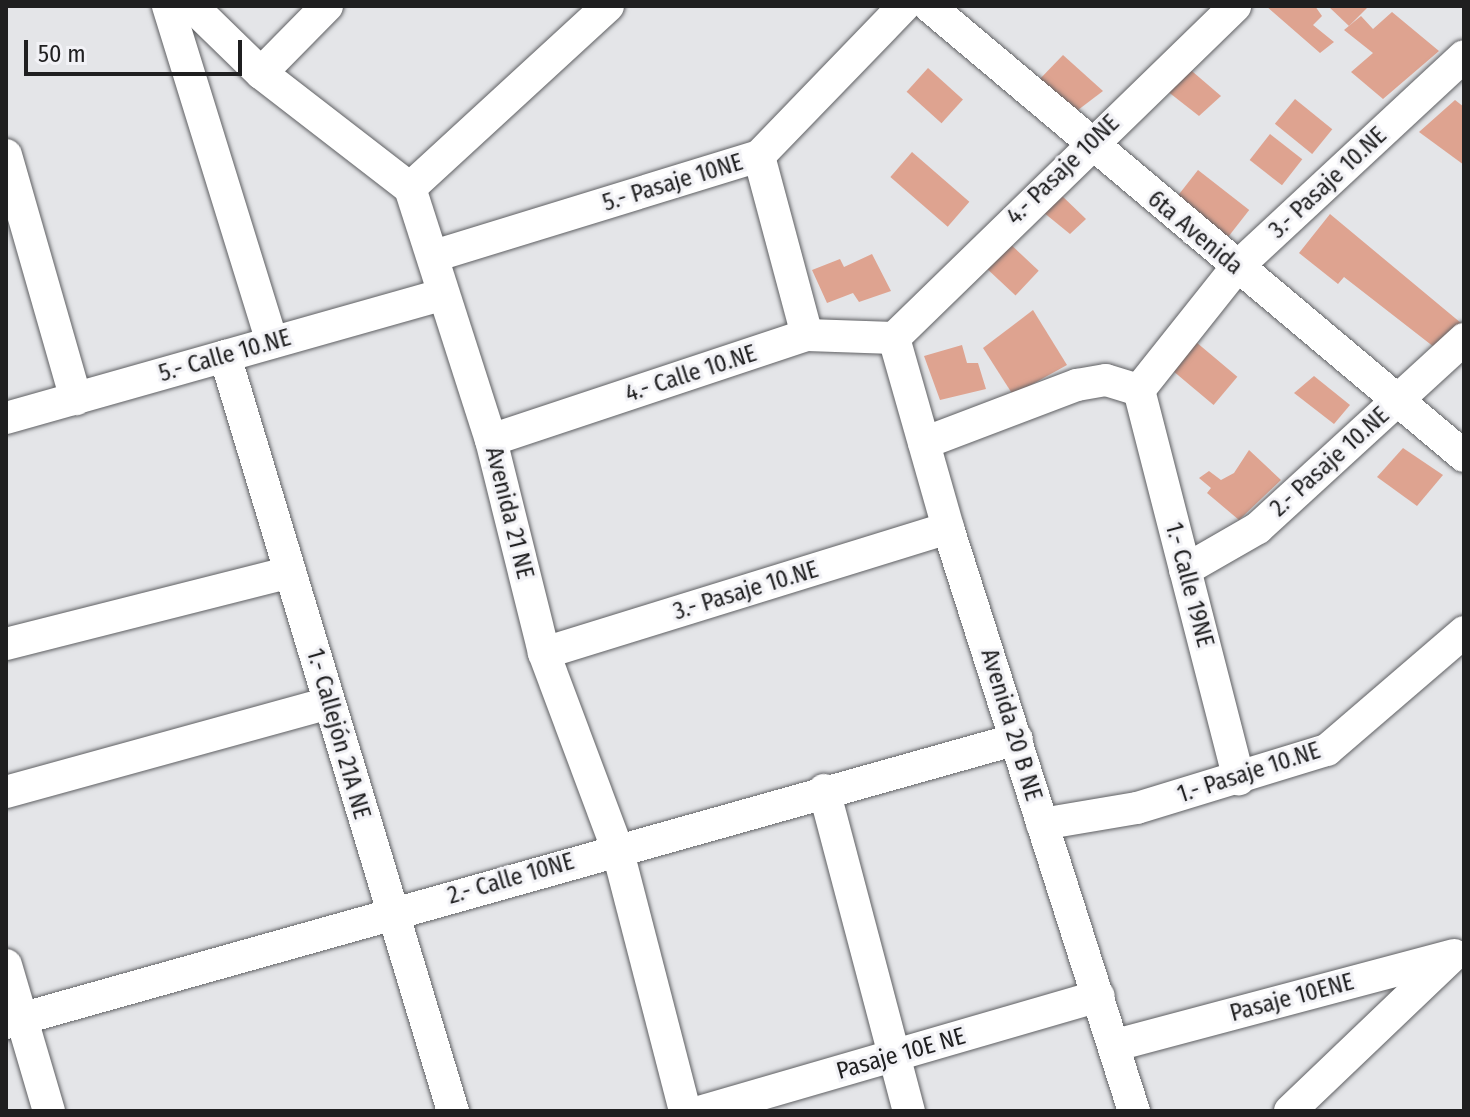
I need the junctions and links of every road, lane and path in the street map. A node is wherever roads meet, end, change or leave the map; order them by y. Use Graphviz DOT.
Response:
graph roads {
  1 [pos="168,6"];
  2 [pos="192,6"];
  3 [pos="327,6"];
  4 [pos="608,6"];
  5 [pos="904,6"];
  6 [pos="929,6"];
  7 [pos="1235,6"];
  8 [pos="1464,56"];
  9 [pos="261,73"];
  10 [pos="1089,143"];
  11 [pos="6,155"];
  12 [pos="759,156"];
  13 [pos="410,188"];
  14 [pos="434,256"];
  15 [pos="1236,268"];
  16 [pos="443,294"];
  17 [pos="807,335"];
  18 [pos="894,338"];
  19 [pos="1464,339"];
  20 [pos="272,342"];
  21 [pos="225,356"];
  22 [pos="1139,390"];
  23 [pos="76,399"];
  24 [pos="1396,402"];
  25 [pos="6,418"];
  26 [pos="491,440"];
  27 [pos="924,443"];
  28 [pos="1464,456"];
  29 [pos="948,528"];
  30 [pos="1185,570"];
  31 [pos="290,572"];
  32 [pos="1464,632"];
  33 [pos="6,644"];
  34 [pos="544,653"];
  35 [pos="329,703"];
  36 [pos="1017,739"];
  37 [pos="1239,779"];
  38 [pos="824,790"];
  39 [pos="6,792"];
  40 [pos="1042,824"];
  41 [pos="617,848"];
  42 [pos="390,914"];
  43 [pos="1459,950"];
  44 [pos="6,965"];
  45 [pos="1099,996"];
  46 [pos="14,1020"];
  47 [pos="1116,1045"];
  48 [pos="892,1057"];
  49 [pos="449,1110"];
  50 [pos="49,1111"];
  51 [pos="685,1111"];
  52 [pos="703,1111"];
  53 [pos="909,1111"];
  54 [pos="1134,1111"];
  55 [pos="1290,1111"];
  1 -- 20 [label="street"];
  2 -- 9 [label="street"];
  3 -- 9 [label="street"];
  4 -- 13 [label="street"];
  5 -- 12 [label="street, 5.- Pasaje 10NE"];
  6 -- 10 [label="street, 6ta Avenida"];
  7 -- 10 [label="street, 4.- Pasaje 10NE"];
  8 -- 15 [label="street, 3.- Pasaje 10.NE"];
  9 -- 13 [label="street"];
  10 -- 15 [label="street, 6ta Avenida"];
  10 -- 18 [label="street, 4.- Pasaje 10NE"];
  11 -- 23 [label="street"];
  12 -- 14 [label="street, 5.- Pasaje 10NE"];
  12 -- 17 [label="street"];
  13 -- 14 [label="street, Avenida 21 NE"];
  14 -- 16 [label="street, Avenida 21 NE"];
  15 -- 22 [label="street, 3.- Pasaje 10.NE"];
  15 -- 24 [label="street, 6ta Avenida"];
  16 -- 20 [label="street, 5.- Calle 10.NE"];
  16 -- 26 [label="street, Avenida 21 NE"];
  17 -- 18 [label="street, 4.- Calle 10.NE"];
  17 -- 26 [label="street, 4.- Calle 10.NE"];
  18 -- 27 [label="street, Avenida 20 B NE"];
  19 -- 24 [label="street, 2.- Pasaje 10.NE"];
  20 -- 21 [label="street, 5.- Calle 10.NE"];
  21 -- 23 [label="street, 5.- Calle 10.NE"];
  21 -- 31 [label="street, 1.- Callejón 21A NE"];
  22 -- 27 [label="street"];
  22 -- 30 [label="street, 1.- Calle 19NE"];
  23 -- 25 [label="street, 5.- Calle 10.NE"];
  24 -- 28 [label="street, 6ta Avenida"];
  24 -- 30 [label="street, 2.- Pasaje 10.NE"];
  26 -- 34 [label="street, Avenida 21 NE"];
  27 -- 29 [label="street, Avenida 20 B NE"];
  29 -- 34 [label="street, 3.- Pasaje 10.NE"];
  29 -- 36 [label="street, Avenida 20 B NE"];
  30 -- 37 [label="street, 1.- Calle 19NE"];
  31 -- 33 [label="street"];
  31 -- 35 [label="street, 1.- Callejón 21A NE"];
  32 -- 37 [label="street, 1.- Pasaje 10.NE"];
  34 -- 41 [label="street, Avenida 21 NE"];
  35 -- 39 [label="street"];
  35 -- 42 [label="street, 1.- Callejón 21A NE"];
  36 -- 38 [label="street, 2.- Calle 10NE"];
  36 -- 40 [label="street, Avenida 20 B NE"];
  37 -- 40 [label="street, 1.- Pasaje 10.NE"];
  38 -- 41 [label="street, 2.- Calle 10NE"];
  38 -- 48 [label="street"];
  40 -- 45 [label="street, Avenida 20 B NE"];
  41 -- 42 [label="street, 2.- Calle 10NE"];
  41 -- 51 [label="street, Avenida 21 NE"];
  42 -- 46 [label="street, 2.- Calle 10NE"];
  42 -- 49 [label="street, 1.- Callejón 21A NE"];
  43 -- 47 [label="street, Pasaje 10ENE"];
  43 -- 55 [label="street"];
  44 -- 46 [label="street"];
  45 -- 47 [label="street, Avenida 20 B NE"];
  45 -- 48 [label="street, Pasaje 10E NE"];
  46 -- 50 [label="street"];
  47 -- 54 [label="street, Avenida 20 B NE"];
  48 -- 52 [label="street, Pasaje 10E NE"];
  48 -- 53 [label="street"];
}
